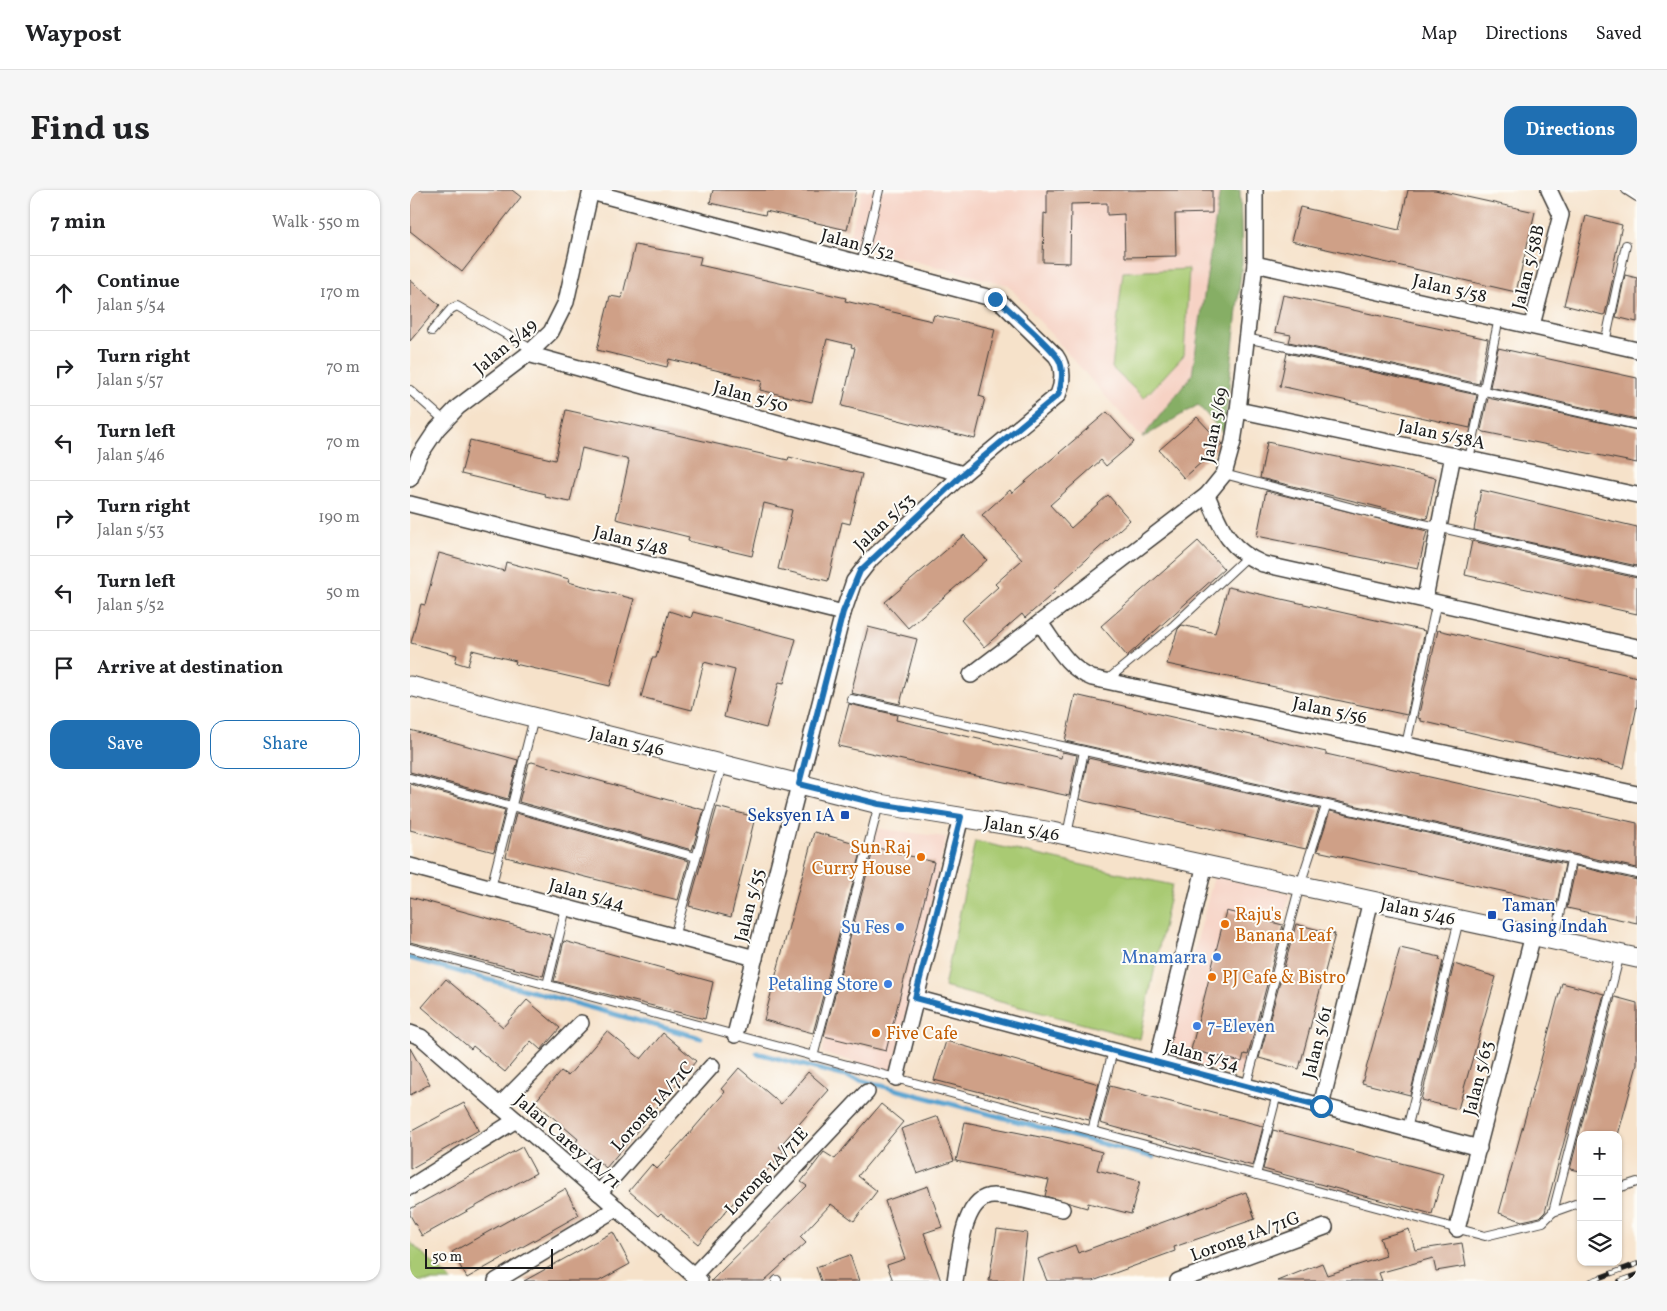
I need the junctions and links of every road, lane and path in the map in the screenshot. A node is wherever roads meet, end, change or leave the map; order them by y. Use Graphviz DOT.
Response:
graph roads {
  1 [pos="879,190"];
  2 [pos="1255,190"];
  3 [pos="1626,190"];
  4 [pos="591,191"];
  5 [pos="1553,192"];
  6 [pos="1637,197"];
  7 [pos="1626,245"];
  8 [pos="861,264"];
  9 [pos="1255,264"];
  10 [pos="1499,318"];
  11 [pos="1532,325"];
  12 [pos="432,331"];
  13 [pos="1246,338"];
  14 [pos="1606,342"];
  15 [pos="1637,350"];
  16 [pos="531,352"];
  17 [pos="410,390"];
  18 [pos="1484,391"];
  19 [pos="1058,395"];
  20 [pos="1238,410"];
  21 [pos="445,421"];
  22 [pos="1637,425"];
  23 [pos="1453,455"];
  24 [pos="1469,459"];
  25 [pos="963,474"];
  26 [pos="1224,474"];
  27 [pos="410,479"];
  28 [pos="1207,495"];
  29 [pos="1637,495"];
  30 [pos="410,504"];
  31 [pos="1439,527"];
  32 [pos="1247,557"];
  33 [pos="1637,572"];
  34 [pos="1431,600"];
  35 [pos="843,612"];
  36 [pos="1040,623"];
  37 [pos="1637,647"];
  38 [pos="971,675"];
  39 [pos="1105,681"];
  40 [pos="410,686"];
  41 [pos="851,699"];
  42 [pos="534,718"];
  43 [pos="1406,745"];
  44 [pos="1084,751"];
  45 [pos="722,765"];
  46 [pos="410,778"];
  47 [pos="799,784"];
  48 [pos="1637,793"];
  49 [pos="879,804"];
  50 [pos="1326,806"];
  51 [pos="512,807"];
  52 [pos="961,817"];
  53 [pos="1067,835"];
  54 [pos="696,857"];
  55 [pos="1571,860"];
  56 [pos="1205,864"];
  57 [pos="410,866"];
  58 [pos="1637,874"];
  59 [pos="1300,885"];
  60 [pos="491,888"];
  61 [pos="1371,900"];
  62 [pos="566,908"];
  63 [pos="1459,919"];
  64 [pos="1533,935"];
  65 [pos="674,937"];
  66 [pos="1555,940"];
  67 [pos="410,948"];
  68 [pos="1628,956"];
  69 [pos="755,958"];
  70 [pos="547,985"];
  71 [pos="915,998"];
  72 [pos="581,1023"];
  73 [pos="410,1033"];
  74 [pos="735,1036"];
  75 [pos="1113,1051"];
  76 [pos="813,1056"];
  77 [pos="1157,1062"];
  78 [pos="712,1066"];
  79 [pos="896,1078"];
  80 [pos="1246,1086"];
  81 [pos="866,1092"];
  82 [pos="1277,1094"];
  83 [pos="499,1106"];
  84 [pos="1321,1106"];
  85 [pos="516,1120"];
  86 [pos="1407,1129"];
  87 [pos="1092,1131"];
  88 [pos="1479,1148"];
  89 [pos="1256,1175"];
  90 [pos="1637,1182"];
  91 [pos="410,1187"];
  92 [pos="1622,1187"];
  93 [pos="599,1193"];
  94 [pos="1577,1203"];
  95 [pos="617,1208"];
  96 [pos="1062,1209"];
  97 [pos="1554,1212"];
  98 [pos="1325,1227"];
  99 [pos="1457,1229"];
  100 [pos="697,1278"];
  101 [pos="496,1281"];
  102 [pos="955,1281"];
  103 [pos="1178,1281"];
  1 -- 8 [label="lane"];
  2 -- 9 [label="street, Jalan 5/69"];
  3 -- 6 [label="lane"];
  4 -- 8 [label="street, Jalan 5/52"];
  4 -- 16 [label="street, Jalan 5/49"];
  5 -- 11 [label="street, Jalan 5/58B"];
  7 -- 14 [label="lane"];
  8 -- 19 [label="street, Jalan 5/52"];
  9 -- 10 [label="street, Jalan 5/58"];
  9 -- 13 [label="street, Jalan 5/69"];
  10 -- 11 [label="street, Jalan 5/58"];
  10 -- 18 [label="lane"];
  11 -- 14 [label="street, Jalan 5/58"];
  12 -- 16 [label="lane"];
  13 -- 18 [label="lane"];
  13 -- 20 [label="street, Jalan 5/69"];
  14 -- 15 [label="street, Jalan 5/58"];
  16 -- 21 [label="street, Jalan 5/49"];
  16 -- 25 [label="street, Jalan 5/50"];
  17 -- 21 [label="lane"];
  18 -- 22 [label="lane"];
  18 -- 24 [label="lane"];
  19 -- 25 [label="street, Jalan 5/53"];
  20 -- 23 [label="street, Jalan 5/58A"];
  20 -- 26 [label="street, Jalan 5/69"];
  21 -- 27 [label="street, Jalan 5/49"];
  23 -- 24 [label="street, Jalan 5/58A"];
  23 -- 31 [label="street"];
  24 -- 29 [label="street, Jalan 5/58A"];
  25 -- 35 [label="street, Jalan 5/53"];
  26 -- 28 [label="street, Jalan 5/69"];
  26 -- 31 [label="lane"];
  28 -- 32 [label="street"];
  28 -- 36 [label="street"];
  30 -- 35 [label="street, Jalan 5/48"];
  31 -- 33 [label="lane"];
  31 -- 34 [label="street"];
  32 -- 34 [label="street"];
  32 -- 39 [label="lane"];
  34 -- 37 [label="street"];
  34 -- 43 [label="lane"];
  35 -- 47 [label="street, Jalan 5/53"];
  36 -- 38 [label="street"];
  36 -- 39 [label="street, Jalan 5/56"];
  39 -- 43 [label="street, Jalan 5/56"];
  40 -- 42 [label="street, Jalan 5/46"];
  41 -- 44 [label="lane"];
  42 -- 45 [label="street, Jalan 5/46"];
  42 -- 51 [label="lane"];
  43 -- 48 [label="street, Jalan 5/56"];
  44 -- 50 [label="lane"];
  44 -- 53 [label="lane"];
  45 -- 47 [label="street, Jalan 5/46"];
  45 -- 54 [label="lane"];
  46 -- 51 [label="lane"];
  47 -- 49 [label="street, Jalan 5/46"];
  47 -- 69 [label="street, Jalan 5/55"];
  49 -- 52 [label="street, Jalan 5/46"];
  49 -- 76 [label="lane"];
  50 -- 55 [label="lane"];
  50 -- 59 [label="lane"];
  51 -- 54 [label="lane"];
  51 -- 60 [label="lane"];
  52 -- 53 [label="street, Jalan 5/46"];
  52 -- 71 [label="street"];
  53 -- 56 [label="street, Jalan 5/46"];
  54 -- 65 [label="lane"];
  55 -- 58 [label="lane"];
  55 -- 66 [label="lane"];
  56 -- 59 [label="street, Jalan 5/46"];
  56 -- 77 [label="street"];
  57 -- 60 [label="street, Jalan 5/44"];
  59 -- 61 [label="street, Jalan 5/46"];
  59 -- 80 [label="lane"];
  60 -- 62 [label="street, Jalan 5/44"];
  61 -- 63 [label="street, Jalan 5/46"];
  61 -- 84 [label="street, Jalan 5/61"];
  62 -- 65 [label="street, Jalan 5/44"];
  62 -- 70 [label="lane"];
  63 -- 64 [label="street, Jalan 5/46"];
  63 -- 86 [label="lane"];
  64 -- 66 [label="street, Jalan 5/46"];
  64 -- 88 [label="street, Jalan 5/63"];
  65 -- 69 [label="street, Jalan 5/44"];
  66 -- 68 [label="street, Jalan 5/46"];
  67 -- 70 [label="lane"];
  68 -- 97 [label="lane"];
  69 -- 74 [label="street, Jalan 5/55"];
  70 -- 74 [label="lane"];
  71 -- 75 [label="street, Jalan 5/54"];
  71 -- 79 [label="street"];
  72 -- 83 [label="street"];
  73 -- 83 [label="street, Jalan Carey 1A/71"];
  74 -- 76 [label="lane"];
  75 -- 77 [label="street, Jalan 5/54"];
  75 -- 87 [label="lane"];
  76 -- 79 [label="lane"];
  77 -- 80 [label="street, Jalan 5/54"];
  78 -- 93 [label="street, Lorong 1A/71C"];
  79 -- 87 [label="lane"];
  80 -- 82 [label="street, Jalan 5/54"];
  81 -- 100 [label="street, Lorong 1A/71E"];
  82 -- 84 [label="street, Jalan 5/54"];
  82 -- 89 [label="lane"];
  83 -- 85 [label="street, Jalan Carey 1A/71"];
  84 -- 86 [label="street, Jalan 5/54"];
  85 -- 91 [label="street"];
  85 -- 93 [label="street, Jalan Carey 1A/71"];
  86 -- 88 [label="street, Jalan 5/54"];
  87 -- 89 [label="lane"];
  88 -- 99 [label="street, Jalan 5/63"];
  89 -- 99 [label="lane"];
  90 -- 92 [label="lane"];
  93 -- 95 [label="street, Jalan Carey 1A/71"];
  94 -- 97 [label="lane"];
  95 -- 100 [label="street, Jalan Carey 1A/71"];
  95 -- 101 [label="street"];
  96 -- 102 [label="street"];
  97 -- 99 [label="lane"];
  98 -- 103 [label="street, Lorong 1A/71G"];
}
